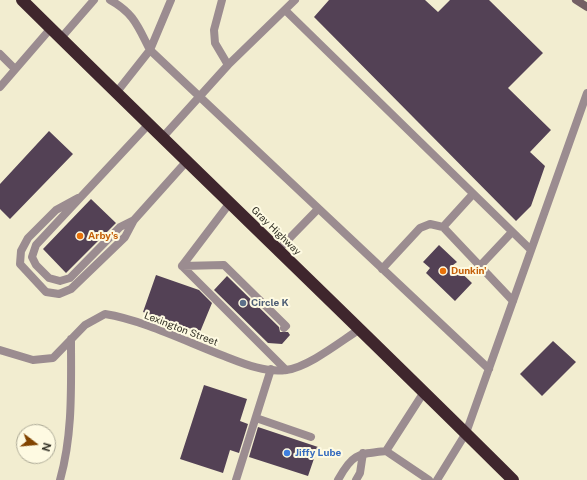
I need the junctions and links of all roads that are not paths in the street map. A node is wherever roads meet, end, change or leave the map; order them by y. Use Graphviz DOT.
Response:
graph roads {
  1 [pos="22,0"];
  2 [pos="94,0"];
  3 [pos="110,0"];
  4 [pos="171,0"];
  5 [pos="222,0"];
  6 [pos="295,0"];
  7 [pos="576,0"];
  8 [pos="587,7"];
  9 [pos="285,10"];
  10 [pos="51,28"];
  11 [pos="61,38"];
  12 [pos="150,50"];
  13 [pos="0,54"];
  14 [pos="228,65"];
  15 [pos="16,69"];
  16 [pos="0,87"];
  17 [pos="116,93"];
  18 [pos="587,93"];
  19 [pos="200,96"];
  20 [pos="148,125"];
  21 [pos="162,138"];
  22 [pos="186,162"];
  23 [pos="473,194"];
  24 [pos="78,198"];
  25 [pos="229,204"];
  26 [pos="318,209"];
  27 [pos="134,220"];
  28 [pos="443,227"];
  29 [pos="512,232"];
  30 [pos="278,250"];
  31 [pos="531,250"];
  32 [pos="182,266"];
  33 [pos="480,266"];
  34 [pos="382,269"];
  35 [pos="513,301"];
  36 [pos="284,328"];
  37 [pos="360,328"];
  38 [pos="71,339"];
  39 [pos="0,350"];
  40 [pos="489,369"];
  41 [pos="271,370"];
  42 [pos="286,370"];
  43 [pos="424,392"];
  44 [pos="256,418"];
  45 [pos="466,433"];
  46 [pos="311,437"];
  47 [pos="386,451"];
  48 [pos="364,453"];
  49 [pos="60,480"];
  50 [pos="236,480"];
  51 [pos="338,480"];
  52 [pos="356,480"];
  53 [pos="429,480"];
  54 [pos="437,480"];
  55 [pos="513,480"];
  1 -- 10 [label="highway, Gray Highway"];
  2 -- 11 [label="street"];
  3 -- 12 [label="street"];
  4 -- 12 [label="street"];
  5 -- 14 [label="street"];
  6 -- 9 [label="street"];
  7 -- 8 [label="street"];
  9 -- 14 [label="street"];
  9 -- 23 [label="street"];
  10 -- 11 [label="highway, Gray Highway"];
  10 -- 15 [label="street"];
  11 -- 17 [label="highway, Gray Highway"];
  12 -- 17 [label="street"];
  12 -- 19 [label="street"];
  13 -- 15 [label="street"];
  14 -- 19 [label="street"];
  15 -- 16 [label="street"];
  17 -- 20 [label="highway, Gray Highway"];
  18 -- 31 [label="street"];
  19 -- 21 [label="street"];
  19 -- 26 [label="street"];
  20 -- 21 [label="highway, Gray Highway"];
  20 -- 24 [label="street"];
  21 -- 22 [label="highway, Gray Highway"];
  22 -- 25 [label="highway, Gray Highway"];
  22 -- 27 [label="street"];
  23 -- 28 [label="street"];
  23 -- 29 [label="street"];
  24 -- 27 [label="street"];
  24 -- 27 [label="street"];
  25 -- 30 [label="highway, Gray Highway"];
  25 -- 32 [label="street"];
  26 -- 30 [label="street"];
  26 -- 34 [label="street"];
  28 -- 33 [label="street"];
  28 -- 34 [label="street"];
  29 -- 31 [label="street"];
  29 -- 33 [label="street"];
  30 -- 37 [label="highway, Gray Highway"];
  31 -- 35 [label="street"];
  32 -- 36 [label="street"];
  32 -- 42 [label="street"];
  33 -- 35 [label="street"];
  34 -- 40 [label="street"];
  35 -- 40 [label="street"];
  37 -- 42 [label="street, Lexington Street"];
  37 -- 43 [label="highway, Gray Highway"];
  38 -- 39 [label="street, Lexington Street"];
  38 -- 41 [label="street, Lexington Street"];
  38 -- 49 [label="street"];
  40 -- 45 [label="street"];
  41 -- 42 [label="street, Lexington Street"];
  41 -- 44 [label="street"];
  43 -- 45 [label="highway, Gray Highway"];
  43 -- 47 [label="street"];
  44 -- 46 [label="street"];
  44 -- 50 [label="street"];
  45 -- 54 [label="street"];
  45 -- 55 [label="highway, Gray Highway"];
  47 -- 48 [label="street"];
  47 -- 53 [label="street"];
  48 -- 51 [label="street"];
  48 -- 52 [label="street"];
}
